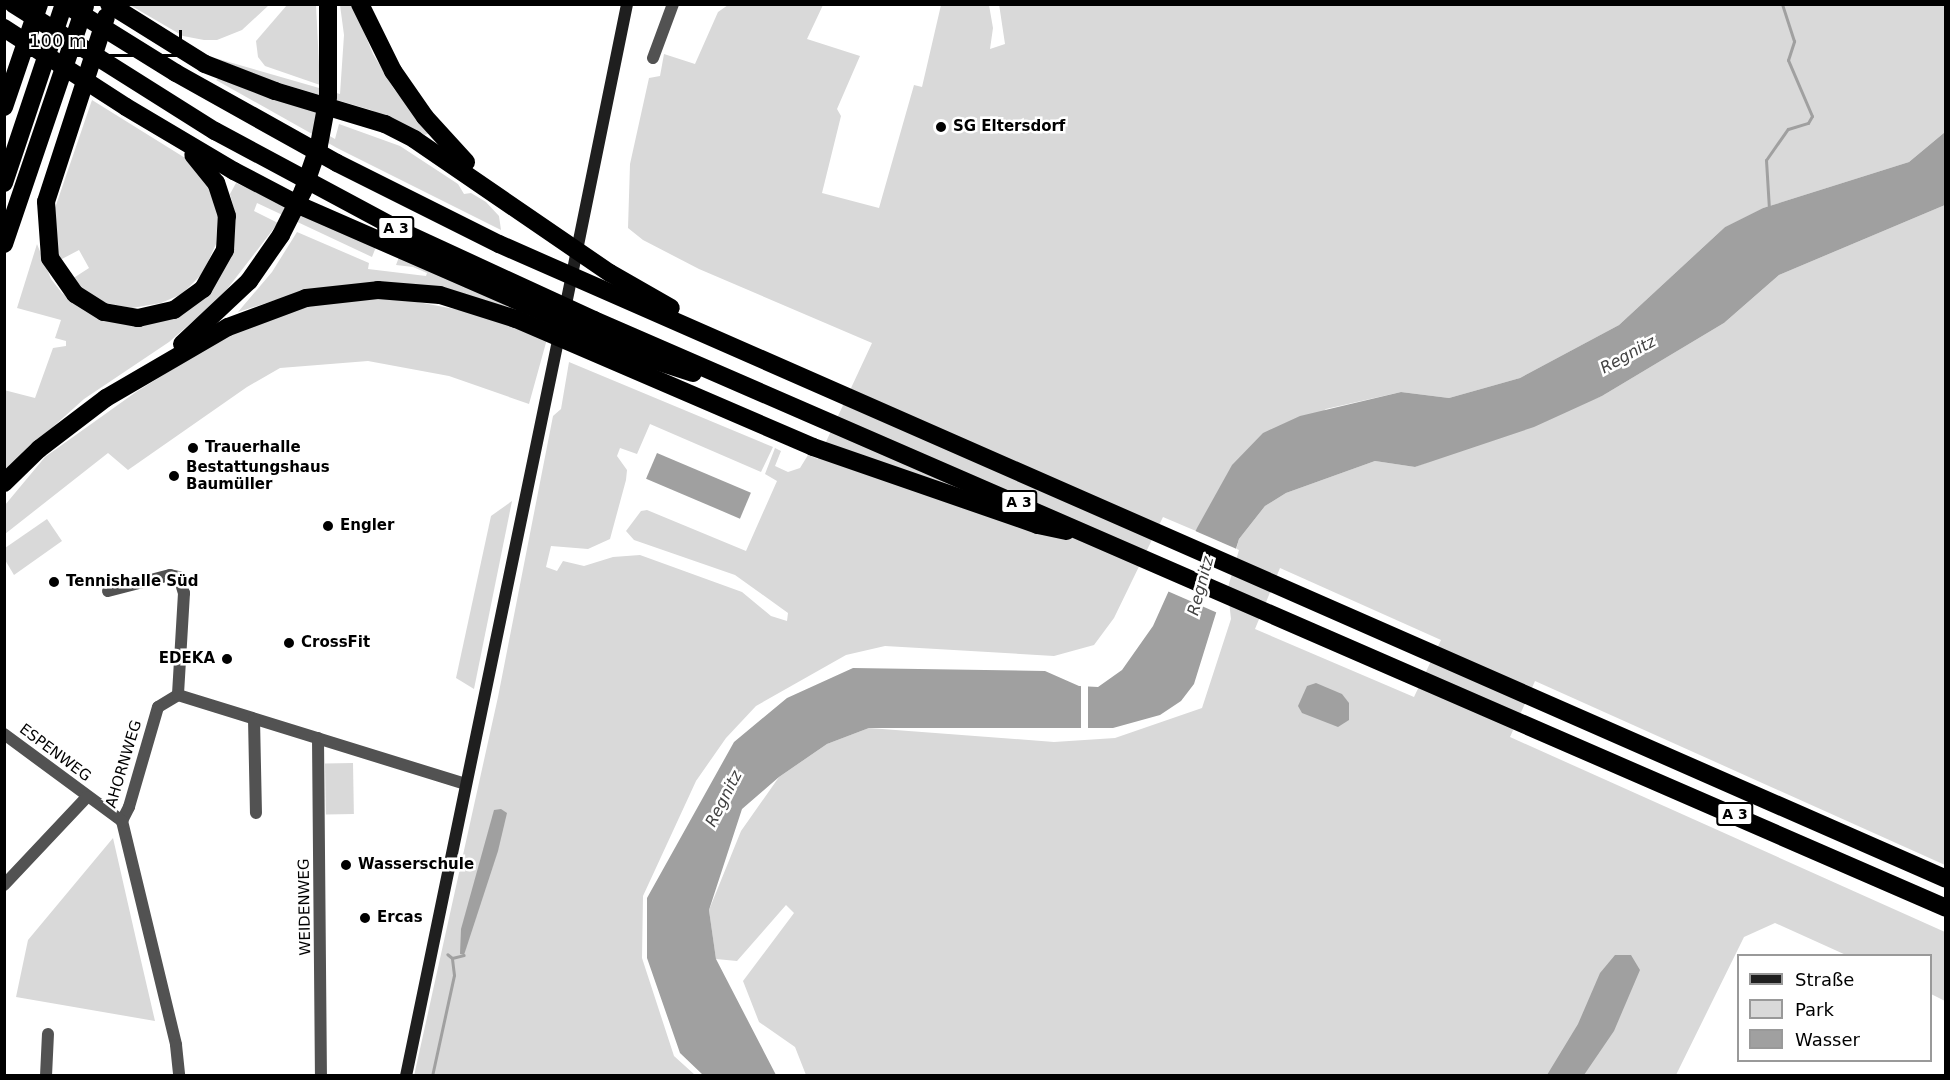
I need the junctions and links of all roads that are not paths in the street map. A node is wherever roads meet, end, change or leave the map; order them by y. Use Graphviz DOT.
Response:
graph roads {
  1 [pos="13,4"];
  2 [pos="39,4"];
  3 [pos="64,4"];
  4 [pos="85,4"];
  5 [pos="109,4"];
  6 [pos="328,4"];
  7 [pos="360,4"];
  8 [pos="627,4"];
  9 [pos="673,4"];
  10 [pos="4,28"];
  11 [pos="653,58"];
  12 [pos="4,107"];
  13 [pos="126,107"];
  14 [pos="4,183"];
  15 [pos="515,205"];
  16 [pos="4,244"];
  17 [pos="143,375"];
  18 [pos="804,378"];
  19 [pos="800,413"];
  20 [pos="918,471"];
  21 [pos="4,483"];
  22 [pos="1116,544"];
  23 [pos="108,591"];
  24 [pos="178,695"];
  25 [pos="254,719"];
  26 [pos="4,734"];
  27 [pos="318,738"];
  28 [pos="466,784"];
  29 [pos="87,797"];
  30 [pos="256,813"];
  31 [pos="122,821"];
  32 [pos="1946,879"];
  33 [pos="6,880"];
  34 [pos="1946,908"];
  35 [pos="48,1034"];
  36 [pos="45,1076"];
  37 [pos="179,1076"];
  38 [pos="321,1076"];
  39 [pos="406,1076"];
  1 -- 19 [label="highway, A 3"];
  2 -- 12 [label="highway"];
  3 -- 14 [label="highway"];
  3 -- 18 [label="highway, A 3"];
  4 -- 16 [label="highway"];
  5 -- 13 [label="highway"];
  5 -- 15 [label="highway"];
  6 -- 17 [label="highway"];
  7 -- 15 [label="highway"];
  8 -- 28 [label="street"];
  9 -- 11 [label="street"];
  10 -- 13 [label="highway"];
  13 -- 19 [label="highway"];
  15 -- 18 [label="highway"];
  17 -- 20 [label="highway, A 3"];
  17 -- 21 [label="highway"];
  18 -- 32 [label="highway, A 3"];
  19 -- 20 [label="highway, A 3"];
  20 -- 22 [label="highway, A 3"];
  20 -- 22 [label="highway"];
  22 -- 34 [label="highway, A 3"];
  23 -- 24 [label="street"];
  24 -- 25 [label="street"];
  24 -- 31 [label="street, AHORNWEG"];
  25 -- 27 [label="street"];
  25 -- 30 [label="street"];
  26 -- 29 [label="street, ESPENWEG"];
  27 -- 28 [label="street"];
  27 -- 38 [label="street, WEIDENWEG"];
  28 -- 39 [label="street"];
  29 -- 31 [label="street, ESPENWEG"];
  29 -- 33 [label="street, ESPENWEG"];
  31 -- 37 [label="street, AHORNWEG"];
  35 -- 36 [label="street"];
}
